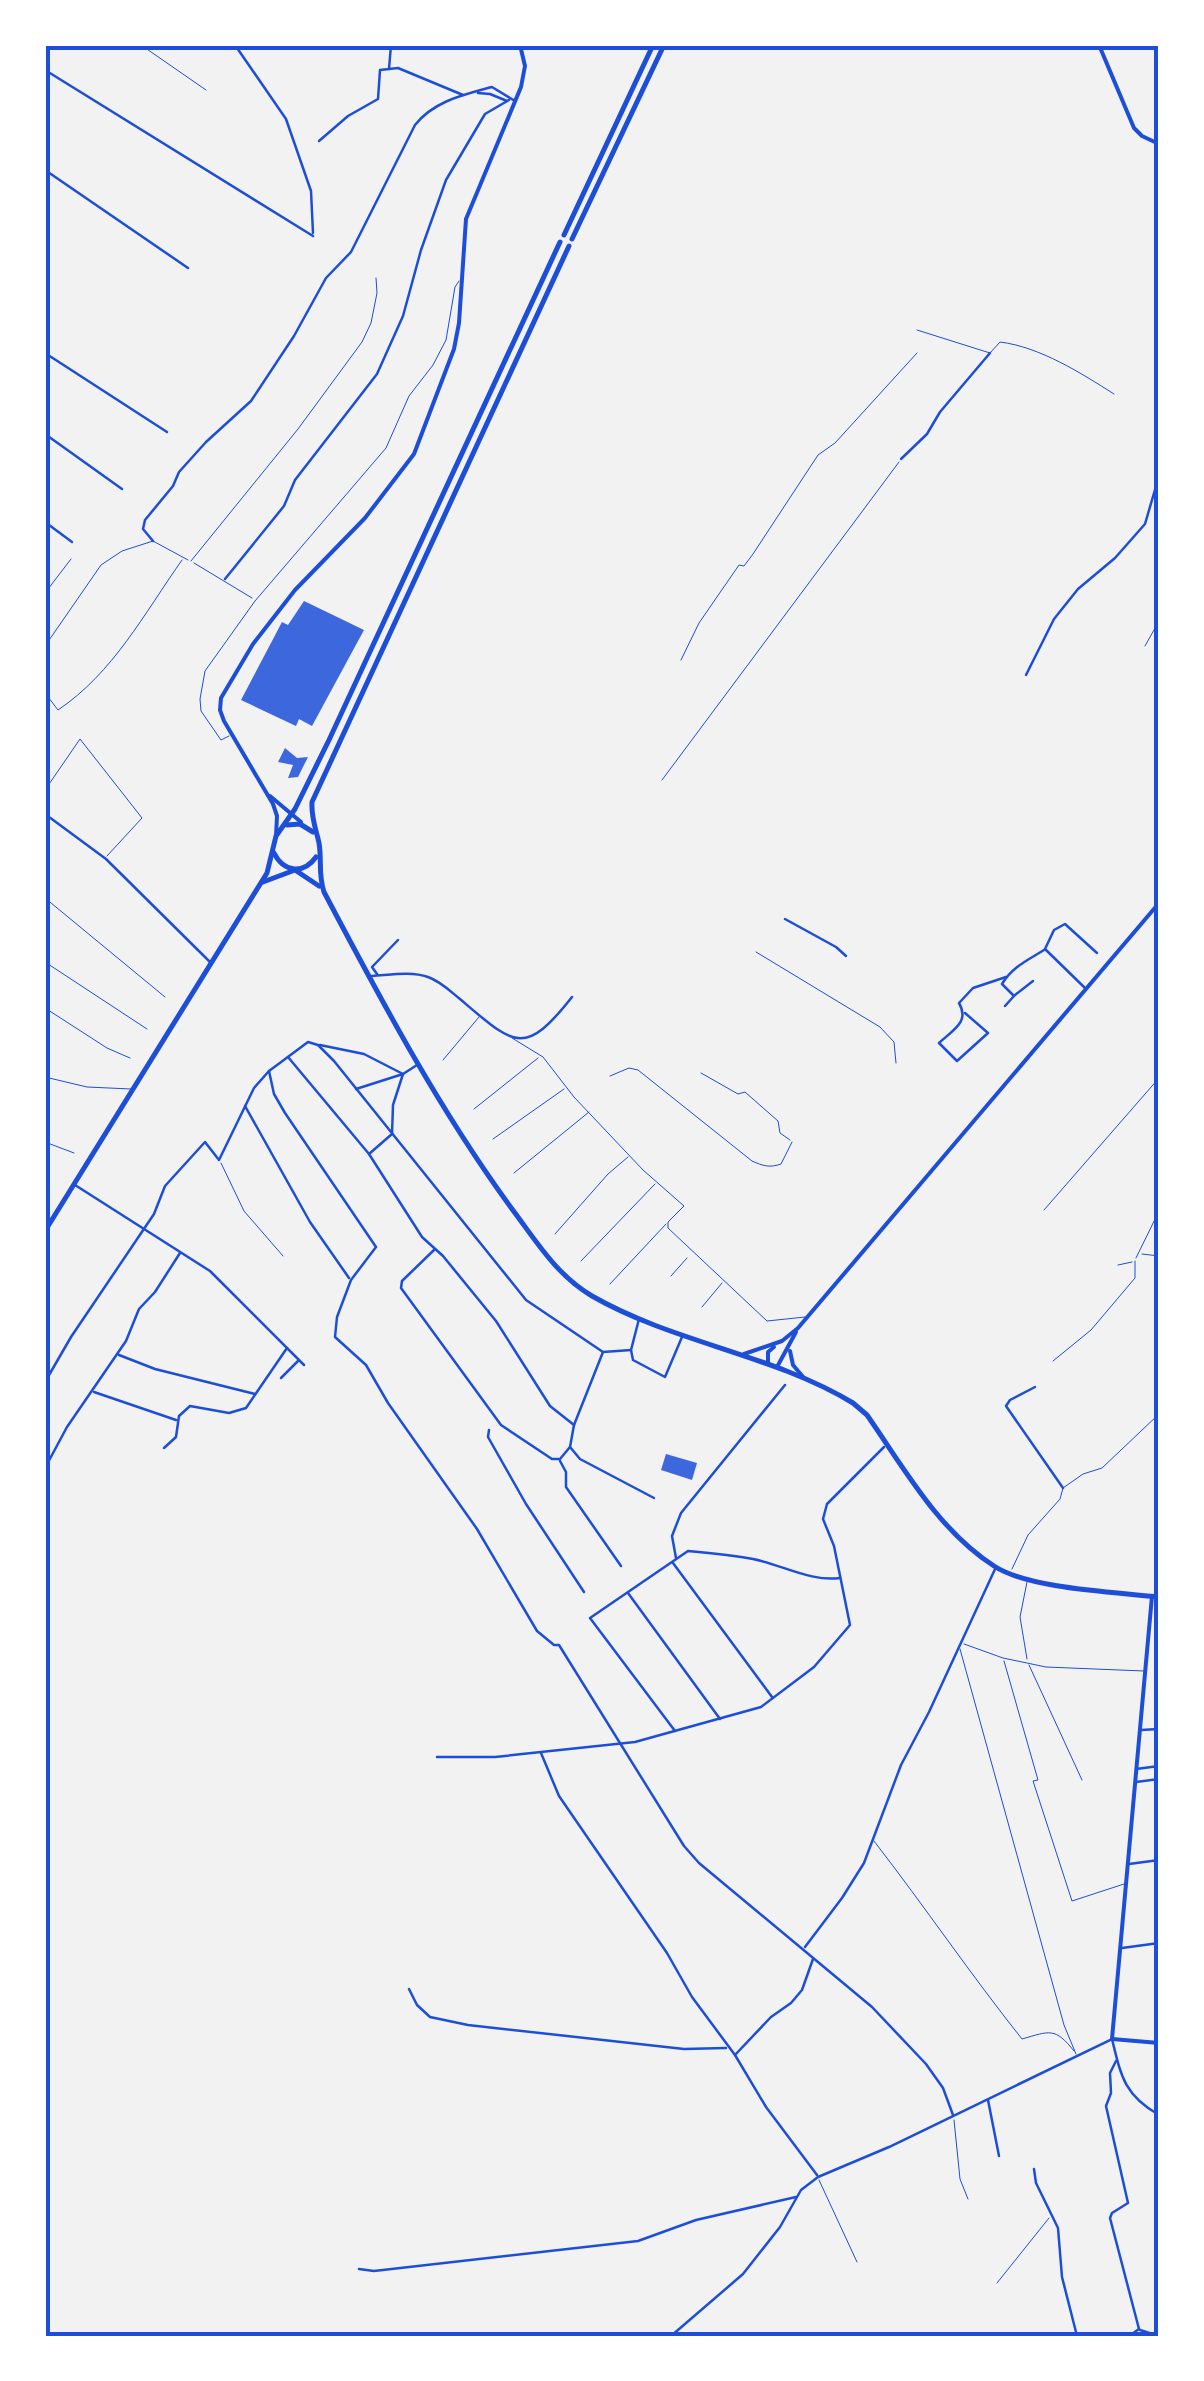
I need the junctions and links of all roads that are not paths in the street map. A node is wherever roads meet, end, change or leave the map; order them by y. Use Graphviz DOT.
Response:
graph roads {
  1 [pos="141,45"];
  2 [pos="235,45"];
  3 [pos="391,45"];
  4 [pos="520,45"];
  5 [pos="653,45"];
  6 [pos="664,45"];
  7 [pos="1100,45"];
  8 [pos="389,69"];
  9 [pos="45,70"];
  10 [pos="206,90"];
  11 [pos="471,93"];
  12 [pos="464,95"];
  13 [pos="511,101"];
  14 [pos="319,141"];
  15 [pos="1159,144"];
  16 [pos="45,170"];
  17 [pos="568,227"];
  18 [pos="576,231"];
  19 [pos="557,250"];
  20 [pos="566,253"];
  21 [pos="188,268"];
  22 [pos="376,278"];
  23 [pos="461,279"];
  24 [pos="917,330"];
  25 [pos="45,353"];
  26 [pos="918,353"];
  27 [pos="990,353"];
  28 [pos="1114,394"];
  29 [pos="167,432"];
  30 [pos="45,434"];
  31 [pos="901,459"];
  32 [pos="1159,476"];
  33 [pos="122,490"];
  34 [pos="45,522"];
  35 [pos="72,542"];
  36 [pos="153,542"];
  37 [pos="72,558"];
  38 [pos="183,559"];
  39 [pos="191,561"];
  40 [pos="225,579"];
  41 [pos="45,593"];
  42 [pos="255,601"];
  43 [pos="1159,621"];
  44 [pos="45,646"];
  45 [pos="1145,646"];
  46 [pos="681,660"];
  47 [pos="1026,675"];
  48 [pos="45,693"];
  49 [pos="232,735"];
  50 [pos="662,780"];
  51 [pos="45,790"];
  52 [pos="268,794"];
  53 [pos="276,800"];
  54 [pos="300,800"];
  55 [pos="45,814"];
  56 [pos="291,815"];
  57 [pos="304,825"];
  58 [pos="282,828"];
  59 [pos="315,834"];
  60 [pos="276,836"];
  61 [pos="274,849"];
  62 [pos="318,855"];
  63 [pos="106,859"];
  64 [pos="295,870"];
  65 [pos="261,882"];
  66 [pos="324,892"];
  67 [pos="45,898"];
  68 [pos="1159,902"];
  69 [pos="785,919"];
  70 [pos="398,940"];
  71 [pos="1045,950"];
  72 [pos="756,952"];
  73 [pos="1097,953"];
  74 [pos="846,956"];
  75 [pos="45,962"];
  76 [pos="211,963"];
  77 [pos="369,976"];
  78 [pos="377,976"];
  79 [pos="1006,977"];
  80 [pos="1033,980"];
  81 [pos="1086,989"];
  82 [pos="572,996"];
  83 [pos="1014,996"];
  84 [pos="165,997"];
  85 [pos="1006,1006"];
  86 [pos="45,1008"];
  87 [pos="965,1012"];
  88 [pos="480,1016"];
  89 [pos="147,1029"];
  90 [pos="512,1038"];
  91 [pos="313,1044"];
  92 [pos="540,1056"];
  93 [pos="288,1057"];
  94 [pos="130,1058"];
  95 [pos="443,1060"];
  96 [pos="896,1063"];
  97 [pos="418,1064"];
  98 [pos="269,1071"];
  99 [pos="700,1073"];
  100 [pos="403,1074"];
  101 [pos="610,1076"];
  102 [pos="45,1078"];
  103 [pos="1159,1078"];
  104 [pos="566,1087"];
  105 [pos="132,1088"];
  106 [pos="356,1088"];
  107 [pos="244,1104"];
  108 [pos="474,1109"];
  109 [pos="590,1112"];
  110 [pos="392,1134"];
  111 [pos="493,1139"];
  112 [pos="45,1142"];
  113 [pos="792,1142"];
  114 [pos="796,1145"];
  115 [pos="74,1154"];
  116 [pos="369,1154"];
  117 [pos="631,1155"];
  118 [pos="220,1160"];
  119 [pos="514,1173"];
  120 [pos="657,1182"];
  121 [pos="74,1184"];
  122 [pos="1044,1210"];
  123 [pos="1159,1211"];
  124 [pos="668,1222"];
  125 [pos="143,1228"];
  126 [pos="45,1231"];
  127 [pos="555,1234"];
  128 [pos="435,1249"];
  129 [pos="181,1252"];
  130 [pos="1139,1252"];
  131 [pos="283,1256"];
  132 [pos="1159,1256"];
  133 [pos="581,1261"];
  134 [pos="1134,1262"];
  135 [pos="1118,1265"];
  136 [pos="350,1280"];
  137 [pos="724,1281"];
  138 [pos="610,1284"];
  139 [pos="702,1306"];
  140 [pos="808,1316"];
  141 [pos="639,1318"];
  142 [pos="798,1328"];
  143 [pos="684,1334"];
  144 [pos="782,1341"];
  145 [pos="790,1346"];
  146 [pos="287,1348"];
  147 [pos="772,1349"];
  148 [pos="631,1350"];
  149 [pos="604,1352"];
  150 [pos="117,1354"];
  151 [pos="744,1354"];
  152 [pos="299,1360"];
  153 [pos="783,1360"];
  154 [pos="1053,1360"];
  155 [pos="768,1364"];
  156 [pos="304,1365"];
  157 [pos="777,1368"];
  158 [pos="281,1378"];
  159 [pos="807,1381"];
  160 [pos="45,1382"];
  161 [pos="785,1385"];
  162 [pos="1034,1388"];
  163 [pos="92,1392"];
  164 [pos="256,1395"];
  165 [pos="1159,1414"];
  166 [pos="178,1420"];
  167 [pos="574,1425"];
  168 [pos="489,1430"];
  169 [pos="887,1444"];
  170 [pos="570,1447"];
  171 [pos="164,1448"];
  172 [pos="560,1459"];
  173 [pos="45,1468"];
  174 [pos="1063,1488"];
  175 [pos="654,1498"];
  176 [pos="674,1561"];
  177 [pos="621,1566"];
  178 [pos="996,1567"];
  179 [pos="1010,1573"];
  180 [pos="841,1578"];
  181 [pos="1028,1579"];
  182 [pos="584,1592"];
  183 [pos="628,1592"];
  184 [pos="1155,1596"];
  185 [pos="958,1643"];
  186 [pos="1003,1658"];
  187 [pos="1028,1663"];
  188 [pos="1145,1671"];
  189 [pos="772,1697"];
  190 [pos="720,1719"];
  191 [pos="1159,1729"];
  192 [pos="1139,1730"];
  193 [pos="676,1732"];
  194 [pos="622,1743"];
  195 [pos="540,1752"];
  196 [pos="437,1757"];
  197 [pos="1159,1766"];
  198 [pos="1135,1769"];
  199 [pos="1159,1779"];
  200 [pos="1082,1780"];
  201 [pos="1135,1782"];
  202 [pos="874,1841"];
  203 [pos="1159,1860"];
  204 [pos="1128,1864"];
  205 [pos="1127,1883"];
  206 [pos="1159,1943"];
  207 [pos="804,1948"];
  208 [pos="1120,1949"];
  209 [pos="814,1957"];
  210 [pos="408,1989"];
  211 [pos="1112,2039"];
  212 [pos="1159,2043"];
  213 [pos="727,2048"];
  214 [pos="1076,2054"];
  215 [pos="735,2055"];
  216 [pos="1117,2060"];
  217 [pos="988,2098"];
  218 [pos="1159,2114"];
  219 [pos="953,2115"];
  220 [pos="1000,2156"];
  221 [pos="1034,2170"];
  222 [pos="818,2176"];
  223 [pos="798,2196"];
  224 [pos="968,2199"];
  225 [pos="1051,2216"];
  226 [pos="857,2262"];
  227 [pos="359,2270"];
  228 [pos="997,2283"];
  229 [pos="1139,2329"];
  230 [pos="671,2336"];
  231 [pos="1077,2336"];
  232 [pos="1128,2336"];
  233 [pos="1159,2336"];
  1 -- 10 [label="lane"];
  2 -- 9 [label="street"];
  3 -- 8 [label="street"];
  4 -- 13 [label="main road"];
  5 -- 17 [label="main road"];
  6 -- 18 [label="main road"];
  7 -- 15 [label="main road"];
  8 -- 12 [label="street"];
  8 -- 14 [label="street"];
  11 -- 12 [label="street"];
  11 -- 13 [label="street"];
  11 -- 13 [label="street"];
  12 -- 36 [label="street"];
  13 -- 23 [label="main road"];
  13 -- 40 [label="street"];
  16 -- 21 [label="street"];
  17 -- 18 [label="main road"];
  17 -- 19 [label="main road"];
  18 -- 20 [label="main road"];
  19 -- 20 [label="main road"];
  19 -- 54 [label="main road"];
  20 -- 59 [label="main road"];
  22 -- 39 [label="lane"];
  23 -- 42 [label="lane"];
  23 -- 49 [label="main road"];
  24 -- 27 [label="lane"];
  25 -- 29 [label="street"];
  26 -- 46 [label="lane"];
  27 -- 28 [label="lane"];
  27 -- 31 [label="street"];
  30 -- 33 [label="street"];
  31 -- 50 [label="lane"];
  32 -- 47 [label="street"];
  34 -- 35 [label="street"];
  36 -- 38 [label="lane"];
  36 -- 44 [label="lane"];
  37 -- 41 [label="lane"];
  38 -- 39 [label="lane"];
  38 -- 48 [label="lane"];
  39 -- 40 [label="lane"];
  40 -- 42 [label="lane"];
  42 -- 49 [label="lane"];
  43 -- 45 [label="lane"];
  49 -- 52 [label="main road"];
  51 -- 63 [label="lane"];
  52 -- 53 [label="main road"];
  52 -- 60 [label="main road"];
  53 -- 54 [label="main road"];
  53 -- 56 [label="main road"];
  54 -- 56 [label="main road"];
  55 -- 63 [label="street"];
  56 -- 57 [label="main road"];
  56 -- 58 [label="main road"];
  57 -- 58 [label="main road"];
  57 -- 59 [label="main road"];
  58 -- 60 [label="main road"];
  59 -- 62 [label="main road"];
  60 -- 61 [label="main road"];
  61 -- 64 [label="main road"];
  61 -- 65 [label="main road"];
  62 -- 64 [label="main road"];
  62 -- 66 [label="main road"];
  63 -- 76 [label="street"];
  64 -- 65 [label="main road"];
  64 -- 66 [label="main road"];
  65 -- 76 [label="main road"];
  66 -- 77 [label="main road"];
  67 -- 84 [label="lane"];
  68 -- 81 [label="main road"];
  69 -- 74 [label="street"];
  70 -- 78 [label="street"];
  71 -- 73 [label="street"];
  71 -- 79 [label="street"];
  71 -- 81 [label="street"];
  72 -- 96 [label="lane"];
  75 -- 89 [label="lane"];
  76 -- 105 [label="main road"];
  77 -- 78 [label="street"];
  77 -- 97 [label="main road"];
  78 -- 88 [label="street"];
  79 -- 83 [label="street"];
  79 -- 87 [label="street"];
  80 -- 83 [label="street"];
  81 -- 140 [label="main road"];
  82 -- 90 [label="street"];
  83 -- 85 [label="street"];
  86 -- 94 [label="lane"];
  87 -- 87 [label="street"];
  88 -- 90 [label="street"];
  88 -- 95 [label="lane"];
  90 -- 92 [label="lane"];
  91 -- 93 [label="street"];
  91 -- 100 [label="street"];
  91 -- 106 [label="street"];
  92 -- 104 [label="lane"];
  92 -- 108 [label="lane"];
  93 -- 98 [label="street"];
  93 -- 116 [label="street"];
  97 -- 100 [label="street"];
  97 -- 141 [label="main road"];
  98 -- 107 [label="street"];
  98 -- 136 [label="street"];
  99 -- 113 [label="lane"];
  100 -- 106 [label="street"];
  100 -- 110 [label="street"];
  101 -- 113 [label="lane"];
  102 -- 105 [label="lane"];
  103 -- 122 [label="lane"];
  104 -- 109 [label="lane"];
  104 -- 111 [label="lane"];
  105 -- 121 [label="main road"];
  106 -- 110 [label="street"];
  107 -- 118 [label="street"];
  107 -- 136 [label="street"];
  109 -- 117 [label="lane"];
  109 -- 119 [label="lane"];
  110 -- 116 [label="street"];
  110 -- 149 [label="street"];
  112 -- 115 [label="lane"];
  113 -- 114 [label="lane"];
  116 -- 128 [label="street"];
  117 -- 120 [label="lane"];
  117 -- 127 [label="lane"];
  118 -- 125 [label="street"];
  118 -- 131 [label="lane"];
  120 -- 124 [label="lane"];
  120 -- 133 [label="lane"];
  121 -- 125 [label="street"];
  121 -- 126 [label="main road"];
  123 -- 130 [label="lane"];
  124 -- 137 [label="lane"];
  124 -- 138 [label="lane"];
  125 -- 129 [label="street"];
  125 -- 160 [label="street"];
  128 -- 167 [label="street"];
  128 -- 172 [label="street"];
  129 -- 146 [label="street"];
  129 -- 150 [label="street"];
  130 -- 132 [label="lane"];
  130 -- 134 [label="lane"];
  134 -- 135 [label="lane"];
  134 -- 154 [label="lane"];
  136 -- 194 [label="street"];
  137 -- 139 [label="lane"];
  137 -- 140 [label="lane"];
  140 -- 142 [label="main road"];
  141 -- 143 [label="main road"];
  141 -- 148 [label="street"];
  142 -- 144 [label="main road"];
  142 -- 145 [label="main road"];
  143 -- 148 [label="street"];
  143 -- 151 [label="main road"];
  144 -- 147 [label="main road"];
  144 -- 151 [label="main road"];
  145 -- 153 [label="main road"];
  145 -- 159 [label="main road"];
  146 -- 152 [label="street"];
  146 -- 164 [label="street"];
  147 -- 153 [label="main road"];
  147 -- 155 [label="main road"];
  148 -- 149 [label="street"];
  149 -- 167 [label="street"];
  150 -- 163 [label="street"];
  150 -- 164 [label="street"];
  151 -- 155 [label="main road"];
  152 -- 156 [label="street"];
  152 -- 158 [label="street"];
  153 -- 157 [label="main road"];
  155 -- 157 [label="main road"];
  157 -- 159 [label="main road"];
  159 -- 169 [label="main road"];
  161 -- 176 [label="street"];
  162 -- 174 [label="street"];
  163 -- 166 [label="street"];
  163 -- 173 [label="street"];
  164 -- 166 [label="street"];
  165 -- 174 [label="lane"];
  166 -- 171 [label="street"];
  167 -- 170 [label="street"];
  168 -- 182 [label="street"];
  169 -- 178 [label="main road"];
  169 -- 180 [label="street"];
  170 -- 172 [label="street"];
  170 -- 175 [label="street"];
  172 -- 177 [label="street"];
  174 -- 179 [label="lane"];
  176 -- 180 [label="street"];
  176 -- 183 [label="street"];
  176 -- 189 [label="street"];
  178 -- 179 [label="main road"];
  178 -- 185 [label="street"];
  179 -- 181 [label="main road"];
  180 -- 189 [label="street"];
  181 -- 184 [label="main road"];
  181 -- 187 [label="lane"];
  183 -- 190 [label="street"];
  183 -- 193 [label="street"];
  184 -- 188 [label="main road"];
  185 -- 186 [label="lane"];
  185 -- 202 [label="street"];
  185 -- 214 [label="lane"];
  186 -- 187 [label="lane"];
  186 -- 205 [label="lane"];
  187 -- 188 [label="lane"];
  187 -- 200 [label="lane"];
  188 -- 192 [label="main road"];
  189 -- 190 [label="street"];
  190 -- 193 [label="street"];
  191 -- 192 [label="street"];
  192 -- 198 [label="main road"];
  193 -- 194 [label="street"];
  194 -- 195 [label="street"];
  194 -- 207 [label="street"];
  195 -- 196 [label="street"];
  195 -- 213 [label="street"];
  197 -- 198 [label="street"];
  198 -- 201 [label="main road"];
  199 -- 201 [label="street"];
  201 -- 204 [label="main road"];
  202 -- 207 [label="street"];
  202 -- 214 [label="lane"];
  203 -- 204 [label="street"];
  204 -- 205 [label="main road"];
  205 -- 208 [label="main road"];
  206 -- 208 [label="street"];
  207 -- 209 [label="street"];
  208 -- 211 [label="main road"];
  209 -- 215 [label="street"];
  209 -- 219 [label="street"];
  210 -- 213 [label="street"];
  211 -- 212 [label="main road"];
  211 -- 214 [label="street"];
  211 -- 216 [label="street"];
  213 -- 215 [label="street"];
  214 -- 217 [label="street"];
  215 -- 222 [label="street"];
  216 -- 218 [label="street"];
  216 -- 229 [label="street"];
  217 -- 219 [label="street"];
  217 -- 220 [label="street"];
  219 -- 222 [label="street"];
  219 -- 224 [label="lane"];
  221 -- 225 [label="street"];
  222 -- 223 [label="street"];
  222 -- 226 [label="lane"];
  223 -- 227 [label="street"];
  223 -- 230 [label="street"];
  225 -- 228 [label="lane"];
  225 -- 231 [label="street"];
  229 -- 232 [label="street"];
  229 -- 233 [label="street"];
}
